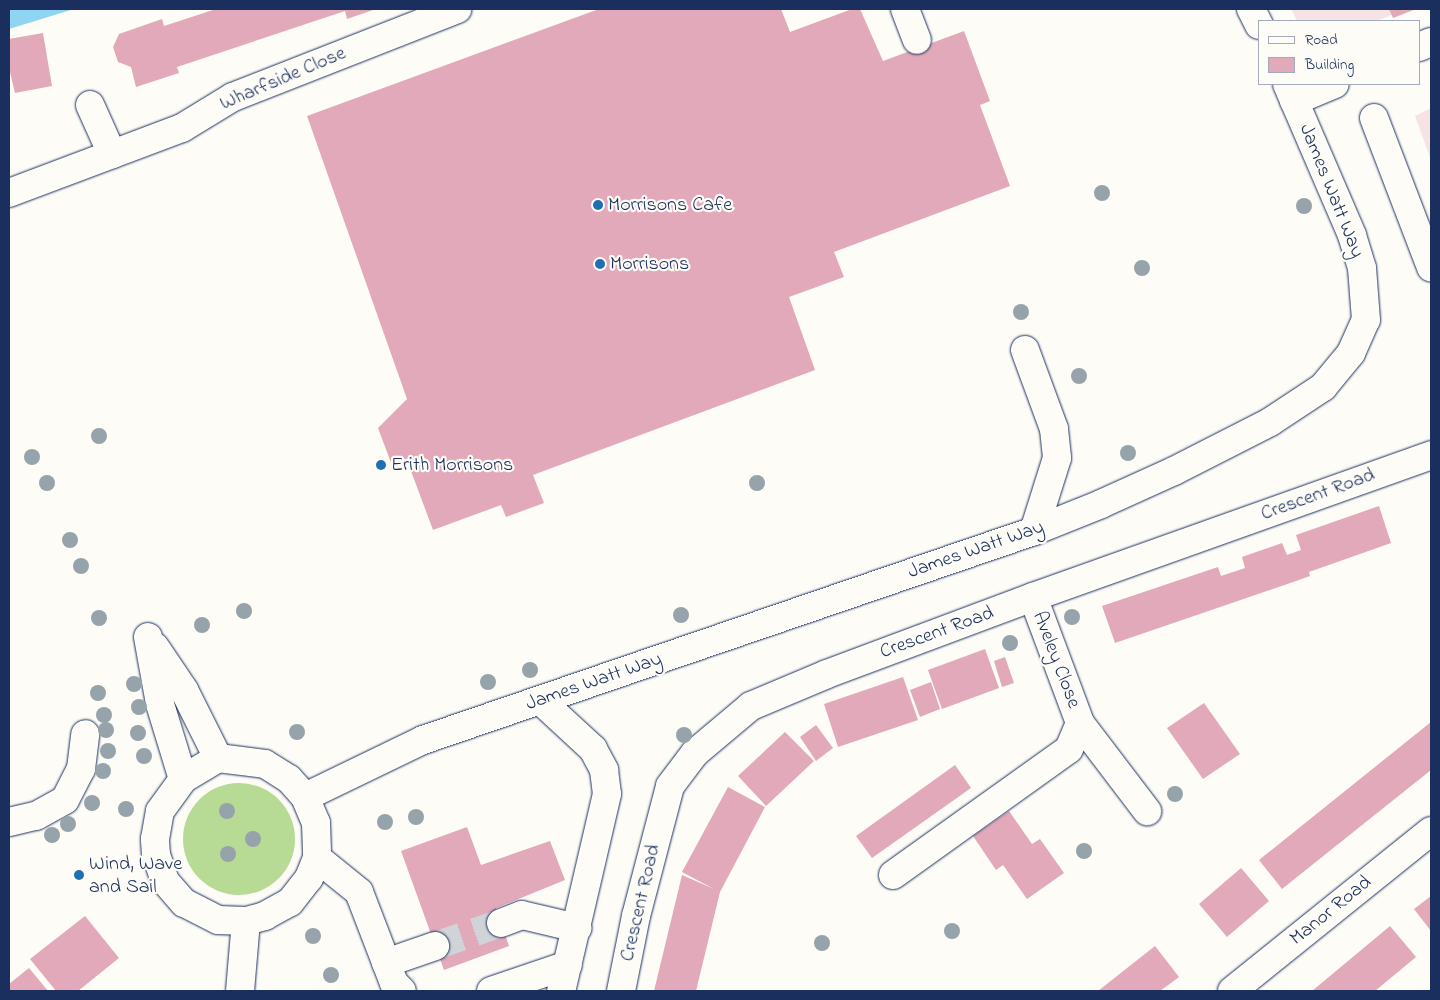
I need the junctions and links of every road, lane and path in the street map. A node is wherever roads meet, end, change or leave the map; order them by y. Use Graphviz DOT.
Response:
graph roads {
  1 [pos="457,9"];
  2 [pos="905,9"];
  3 [pos="1251,9"];
  4 [pos="1258,22"];
  5 [pos="918,40"];
  6 [pos="1330,85"];
  7 [pos="1291,93"];
  8 [pos="90,105"];
  9 [pos="1374,118"];
  10 [pos="112,154"];
  11 [pos="9,193"];
  12 [pos="1431,267"];
  13 [pos="1026,350"];
  14 [pos="1431,455"];
  15 [pos="1034,531"];
  16 [pos="1032,597"];
  17 [pos="541,701"];
  18 [pos="1080,723"];
  19 [pos="85,734"];
  20 [pos="218,758"];
  21 [pos="183,779"];
  22 [pos="305,797"];
  23 [pos="1147,811"];
  24 [pos="9,822"];
  25 [pos="1431,830"];
  26 [pos="317,858"];
  27 [pos="893,875"];
  28 [pos="246,921"];
  29 [pos="501,923"];
  30 [pos="577,928"];
  31 [pos="435,946"];
  32 [pos="568,965"];
  33 [pos="393,982"];
  34 [pos="240,991"];
  35 [pos="491,991"];
  36 [pos="561,991"];
  37 [pos="620,991"];
  38 [pos="1232,991"];
  1 -- 10 [label="street, Wharfside Close"];
  2 -- 5 [label="street"];
  3 -- 4 [label="street"];
  6 -- 7 [label="street"];
  7 -- 15 [label="street, James Watt Way"];
  8 -- 10 [label="street"];
  9 -- 12 [label="street"];
  10 -- 11 [label="street, Wharfside Close"];
  13 -- 15 [label="street"];
  14 -- 16 [label="street, Crescent Road"];
  15 -- 17 [label="street, James Watt Way"];
  16 -- 18 [label="street, Aveley Close"];
  16 -- 37 [label="street, Crescent Road"];
  17 -- 22 [label="street, James Watt Way"];
  17 -- 30 [label="street"];
  18 -- 23 [label="street, Aveley Close"];
  18 -- 27 [label="street, Aveley Close"];
  19 -- 24 [label="street"];
  20 -- 21 [label="street"];
  20 -- 21 [label="street"];
  20 -- 22 [label="street"];
  21 -- 28 [label="street"];
  22 -- 26 [label="street"];
  25 -- 38 [label="street, Manor Road"];
  26 -- 28 [label="street"];
  26 -- 33 [label="street"];
  28 -- 34 [label="street"];
  29 -- 30 [label="street"];
  30 -- 32 [label="street"];
  31 -- 33 [label="street"];
  32 -- 35 [label="street"];
  32 -- 36 [label="street"];
}
